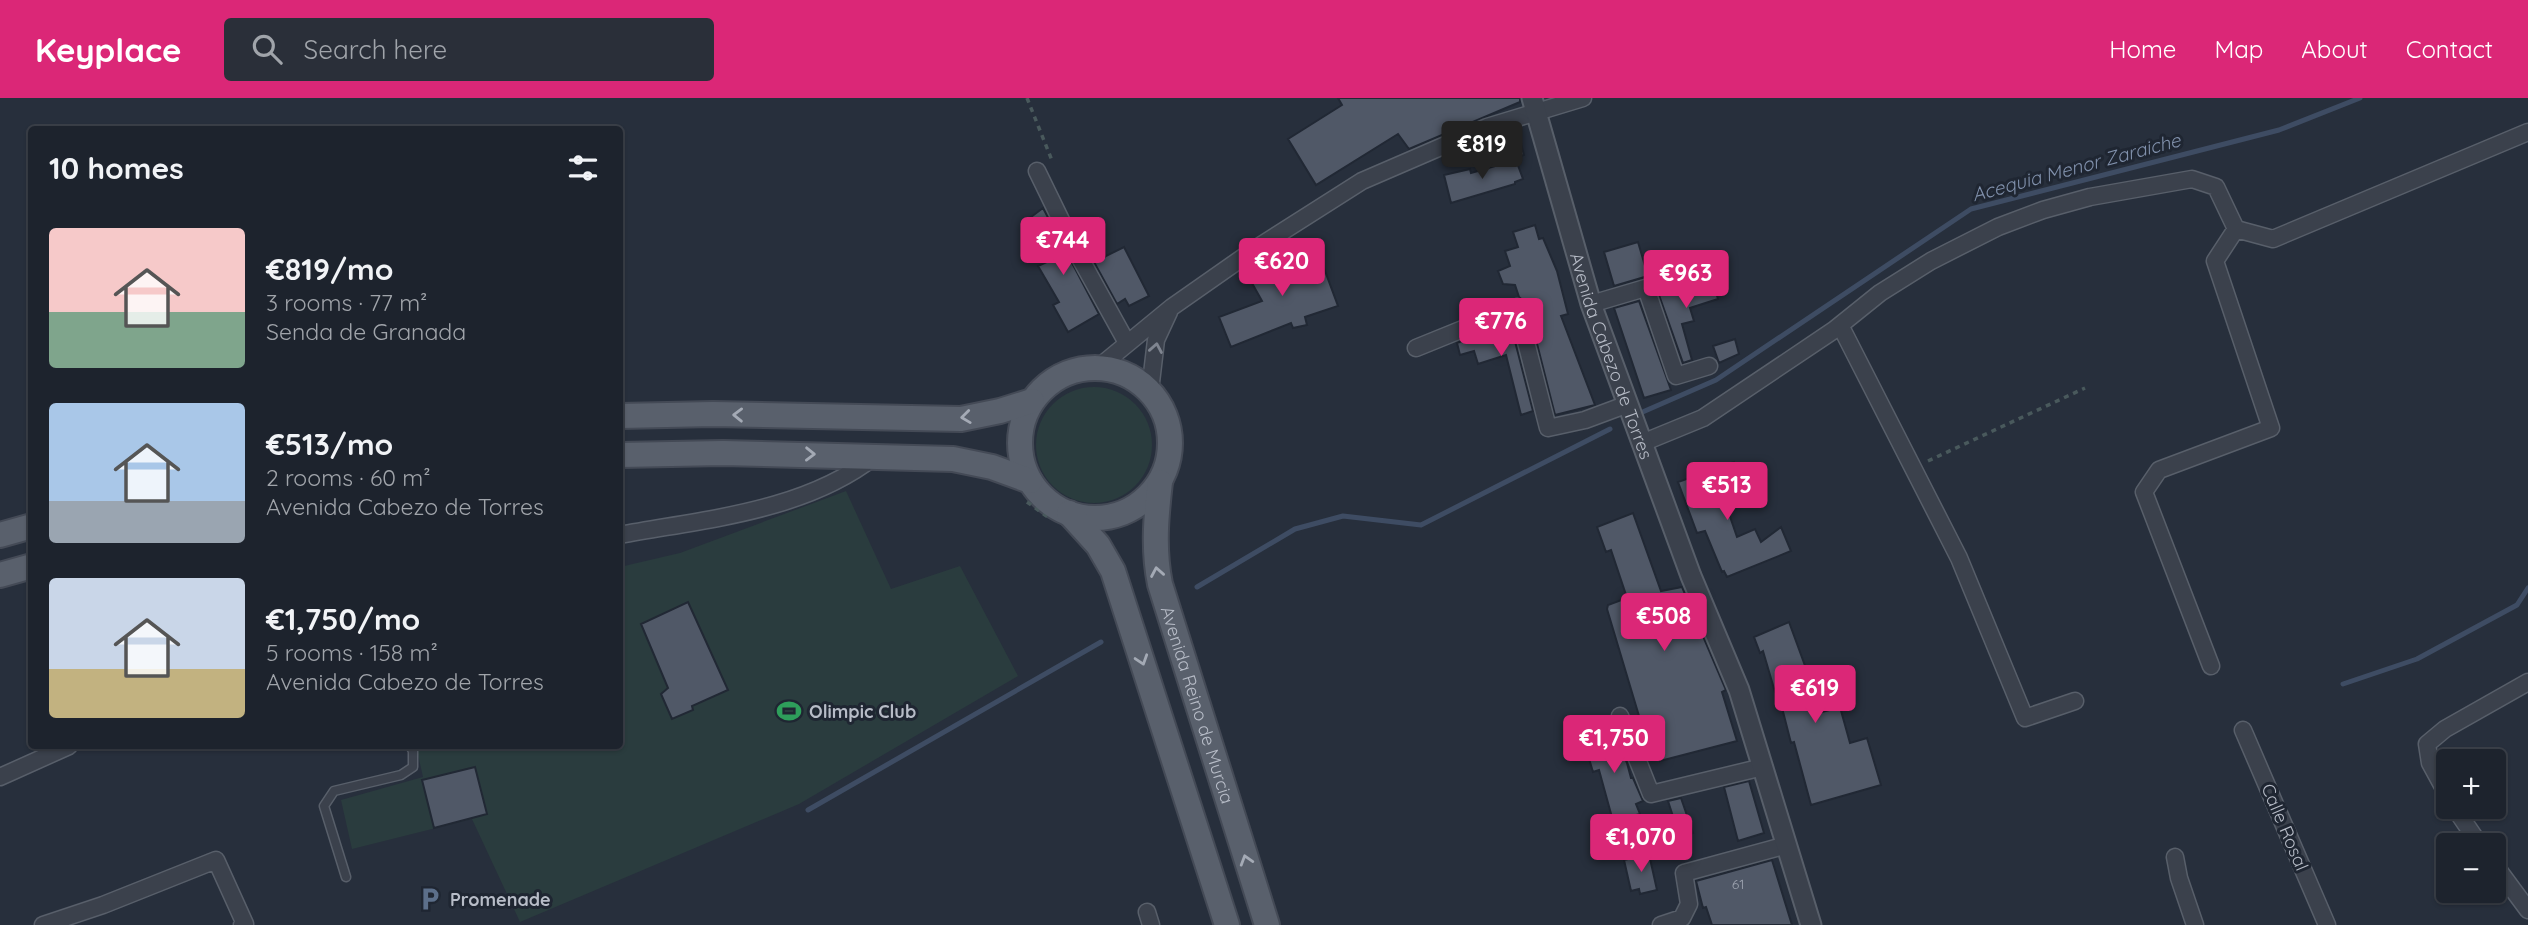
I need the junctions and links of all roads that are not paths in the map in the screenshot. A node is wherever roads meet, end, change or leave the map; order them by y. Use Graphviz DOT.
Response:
graph roads {
  1 [pos="1583,98"];
  2 [pos="1534,106"];
  3 [pos="2528,131"];
  4 [pos="1038,171"];
  5 [pos="2236,229"];
  6 [pos="1713,268"];
  7 [pos="1646,288"];
  8 [pos="1591,304"];
  9 [pos="1172,307"];
  10 [pos="1840,324"];
  11 [pos="1127,343"];
  12 [pos="1416,348"];
  13 [pos="1709,366"];
  14 [pos="1100,367"];
  15 [pos="1150,391"];
  16 [pos="1032,401"];
  17 [pos="1628,404"];
  18 [pos="623,416"];
  19 [pos="1642,443"];
  20 [pos="623,455"];
  21 [pos="876,456"];
  22 [pos="1160,482"];
  23 [pos="1024,489"];
  24 [pos="1061,517"];
  25 [pos="28,527"];
  26 [pos="623,534"];
  27 [pos="0,535"];
  28 [pos="28,567"];
  29 [pos="0,575"];
  30 [pos="2211,666"];
  31 [pos="2528,682"];
  32 [pos="2075,701"];
  33 [pos="1620,716"];
  34 [pos="2243,730"];
  35 [pos="62,749"];
  36 [pos="412,749"];
  37 [pos="1763,767"];
  38 [pos="2436,774"];
  39 [pos="0,777"];
  40 [pos="1787,845"];
  41 [pos="2175,858"];
  42 [pos="346,877"];
  43 [pos="2506,880"];
  44 [pos="2528,910"];
  45 [pos="46,925"];
  46 [pos="244,925"];
  47 [pos="1227,925"];
  48 [pos="1267,925"];
  49 [pos="1661,925"];
  50 [pos="1811,925"];
  51 [pos="2194,925"];
  52 [pos="2327,925"];
  1 -- 2 [label="street"];
  2 -- 8 [label="street, Avenida Cabezo de Torres"];
  2 -- 9 [label="street"];
  3 -- 5 [label="street"];
  4 -- 11 [label="street"];
  5 -- 10 [label="street"];
  5 -- 30 [label="street"];
  6 -- 7 [label="street"];
  7 -- 8 [label="street"];
  7 -- 13 [label="street"];
  8 -- 17 [label="street, Avenida Cabezo de Torres"];
  9 -- 11 [label="street"];
  15 -- 9 [label="street, one-way"];
  10 -- 19 [label="street"];
  10 -- 32 [label="street"];
  11 -- 14 [label="street"];
  12 -- 17 [label="street"];
  14 -- 15 [label="main road"];
  14 -- 16 [label="main road"];
  15 -- 22 [label="main road"];
  16 -- 18 [label="main road, one-way"];
  16 -- 23 [label="main road"];
  17 -- 19 [label="street, Avenida Cabezo de Torres"];
  19 -- 37 [label="street, Avenida Cabezo de Torres"];
  20 -- 21 [label="main road, one-way"];
  21 -- 23 [label="main road"];
  21 -- 26 [label="street"];
  22 -- 24 [label="main road"];
  48 -- 22 [label="main road, Avenida Reino de Murcia, one-way"];
  23 -- 24 [label="main road"];
  24 -- 47 [label="main road, one-way"];
  25 -- 27 [label="main road"];
  28 -- 29 [label="main road"];
  31 -- 38 [label="street"];
  33 -- 37 [label="street"];
  34 -- 52 [label="street, Calle Rosal"];
  35 -- 39 [label="street"];
  36 -- 42 [label="lane"];
  37 -- 40 [label="street, Avenida Cabezo de Torres"];
  40 -- 49 [label="street"];
  40 -- 50 [label="street, Avenida Cabezo de Torres"];
  41 -- 51 [label="street"];
  43 -- 44 [label="street"];
  45 -- 46 [label="street"];
}
